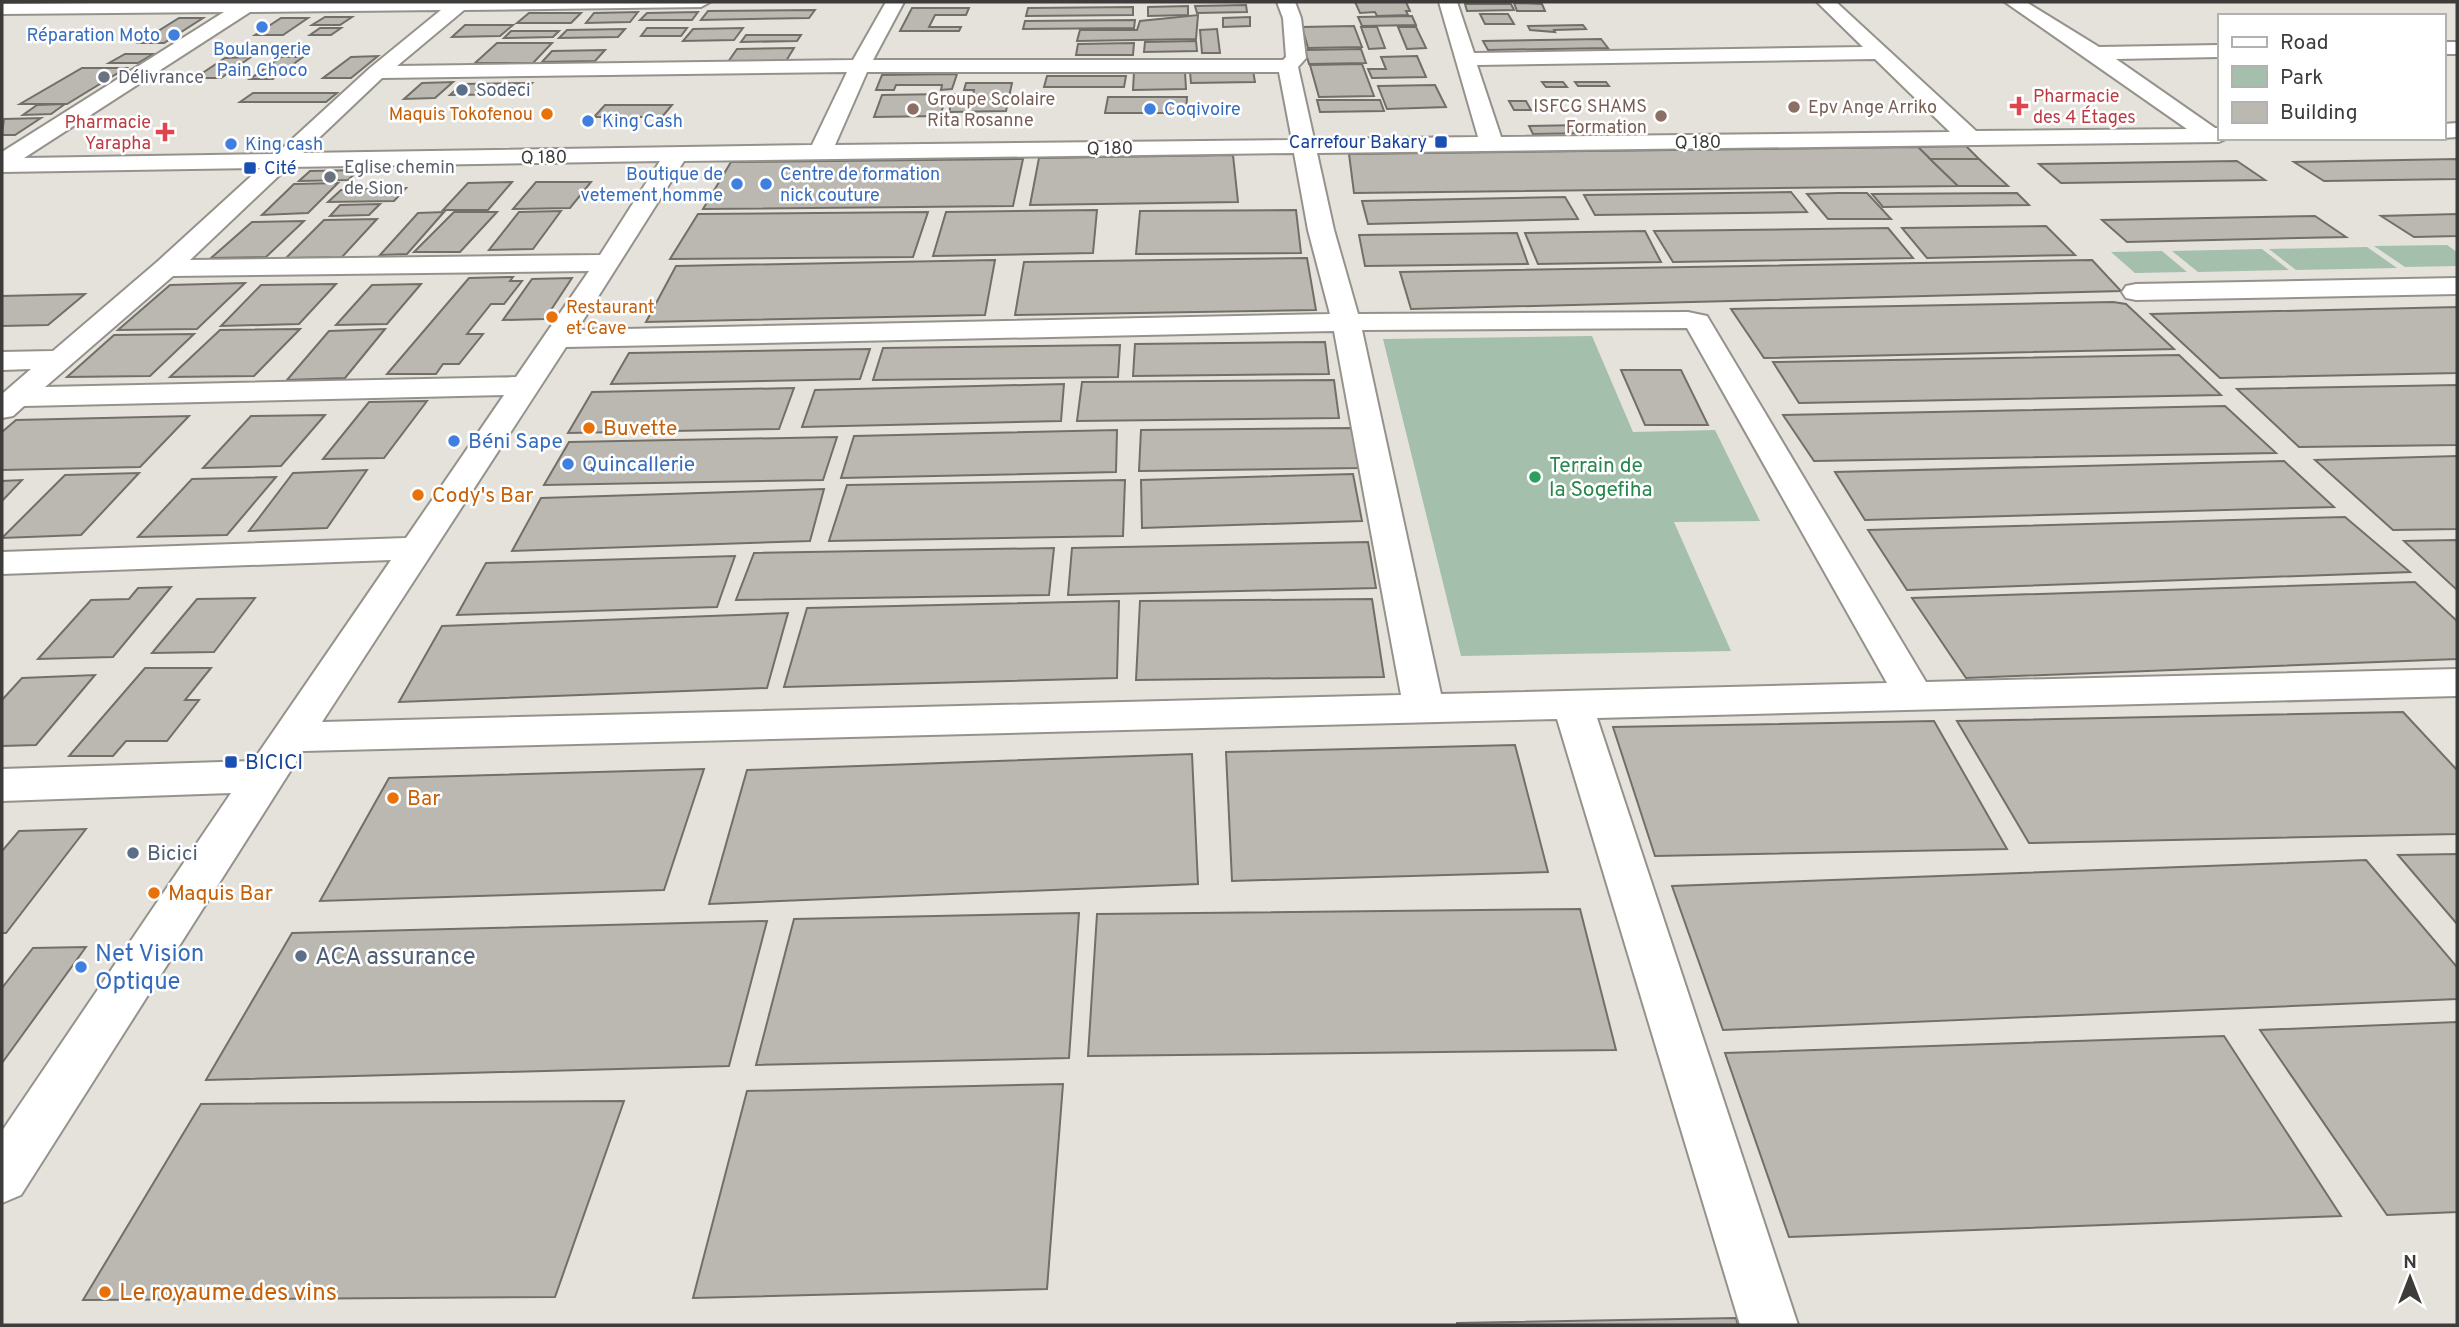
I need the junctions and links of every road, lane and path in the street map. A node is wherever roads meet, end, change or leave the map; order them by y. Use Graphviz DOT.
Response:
graph roads {
  1 [pos="701,2"];
  2 [pos="894,2"];
  3 [pos="1286,2"];
  4 [pos="1448,2"];
  5 [pos="1826,2"];
  6 [pos="2014,2"];
  7 [pos="250,4"];
  8 [pos="460,4"];
  9 [pos="63,5"];
  10 [pos="2,9"];
  11 [pos="2218,51"];
  12 [pos="1882,53"];
  13 [pos="2095,53"];
  14 [pos="1466,59"];
  15 [pos="860,66"];
  16 [pos="1288,66"];
  17 [pos="377,72"];
  18 [pos="2215,135"];
  19 [pos="1970,138"];
  20 [pos="1306,145"];
  21 [pos="1492,145"];
  22 [pos="820,152"];
  23 [pos="676,155"];
  24 [pos="281,160"];
  25 [pos="2,164"];
  26 [pos="608,263"];
  27 [pos="166,268"];
  28 [pos="2457,286"];
  29 [pos="2136,292"];
  30 [pos="1346,322"];
  31 [pos="556,340"];
  32 [pos="60,359"];
  33 [pos="2,361"];
  34 [pos="527,386"];
  35 [pos="9,403"];
  36 [pos="419,548"];
  37 [pos="2,563"];
  38 [pos="2457,683"];
  39 [pos="1914,696"];
  40 [pos="1573,705"];
  41 [pos="1424,709"];
  42 [pos="292,737"];
  43 [pos="264,776"];
  44 [pos="2,785"];
  45 [pos="18,1129"];
  46 [pos="2,1177"];
  47 [pos="1769,1325"];
  1 -- 8 [label="street"];
  2 -- 15 [label="street"];
  3 -- 16 [label="street"];
  4 -- 14 [label="street"];
  5 -- 12 [label="street"];
  6 -- 13 [label="street"];
  7 -- 8 [label="street"];
  7 -- 9 [label="street"];
  7 -- 25 [label="street"];
  8 -- 17 [label="street"];
  9 -- 10 [label="street"];
  11 -- 13 [label="street"];
  12 -- 14 [label="street"];
  12 -- 19 [label="street"];
  13 -- 18 [label="street"];
  14 -- 21 [label="street"];
  15 -- 16 [label="street"];
  15 -- 17 [label="street"];
  15 -- 22 [label="street"];
  16 -- 20 [label="street"];
  17 -- 24 [label="street"];
  18 -- 19 [label="street, Q 180"];
  19 -- 21 [label="street, Q 180"];
  20 -- 21 [label="street, Q 180"];
  20 -- 22 [label="street, Q 180"];
  20 -- 30 [label="street"];
  22 -- 23 [label="street, Q 180"];
  23 -- 24 [label="street, Q 180"];
  23 -- 26 [label="street"];
  24 -- 25 [label="street, Q 180"];
  24 -- 27 [label="street"];
  26 -- 27 [label="street"];
  26 -- 31 [label="street"];
  27 -- 32 [label="street"];
  28 -- 29 [label="street"];
  30 -- 31 [label="street"];
  30 -- 39 [label="street"];
  30 -- 41 [label="street"];
  31 -- 34 [label="street"];
  32 -- 33 [label="street"];
  32 -- 35 [label="street"];
  34 -- 35 [label="street"];
  34 -- 36 [label="street"];
  36 -- 37 [label="street"];
  36 -- 42 [label="street"];
  38 -- 39 [label="street"];
  39 -- 40 [label="street"];
  40 -- 41 [label="street"];
  40 -- 47 [label="street"];
  41 -- 42 [label="street"];
  42 -- 43 [label="street"];
  43 -- 44 [label="street"];
  43 -- 45 [label="street"];
  45 -- 46 [label="street"];
}
